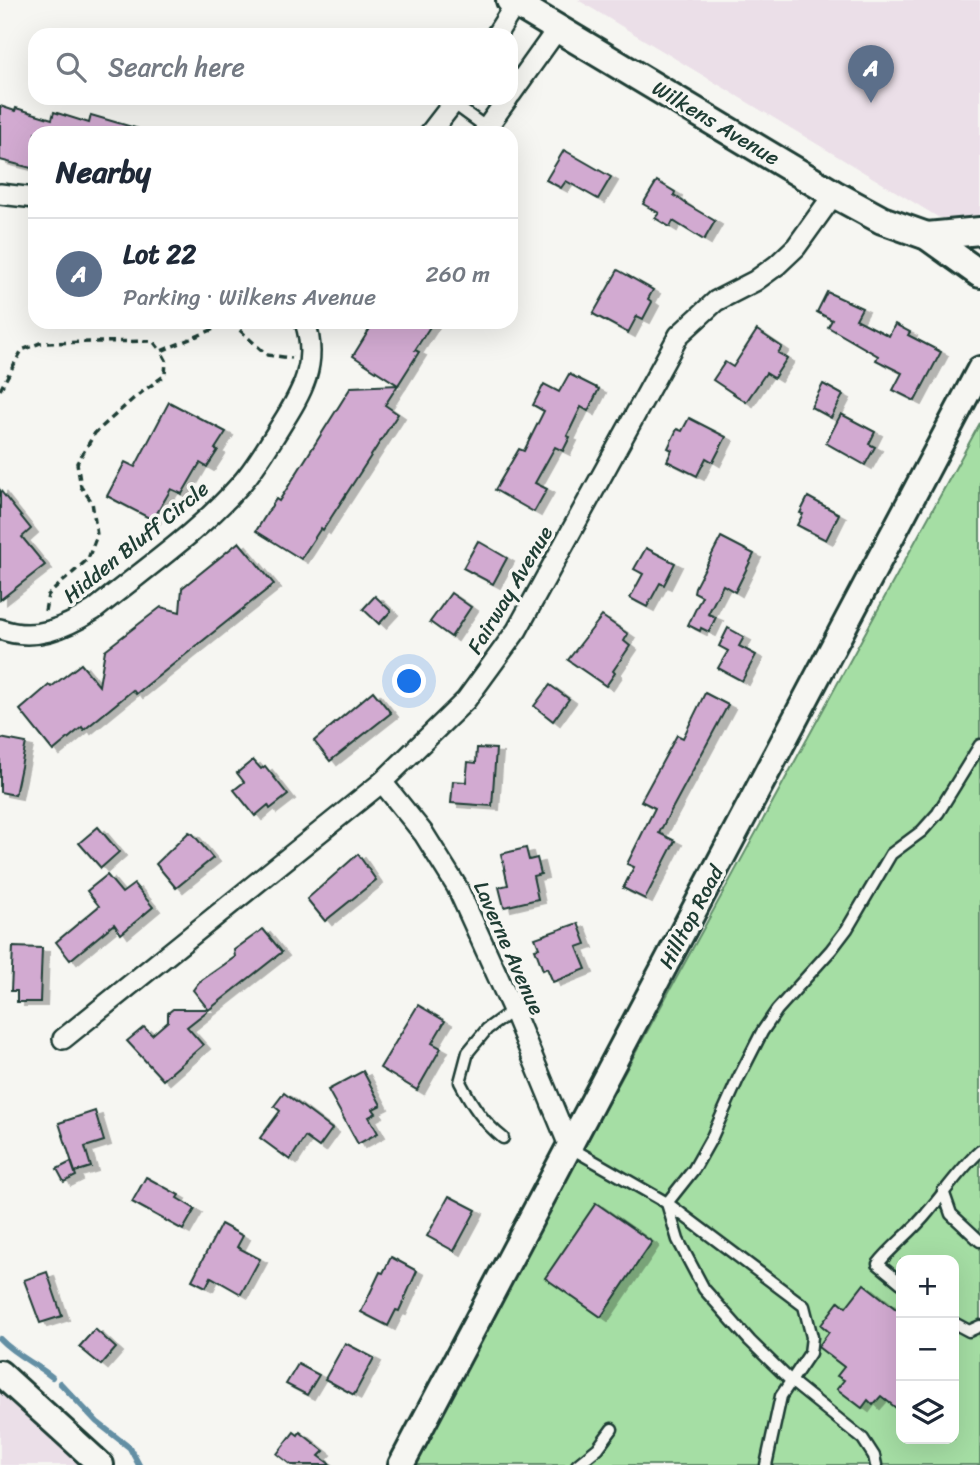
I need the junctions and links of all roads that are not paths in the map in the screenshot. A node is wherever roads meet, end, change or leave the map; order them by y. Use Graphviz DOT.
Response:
graph roads {
  1 [pos="513,2"];
  2 [pos="500,28"];
  3 [pos="558,28"];
  4 [pos="518,85"];
  5 [pos="453,105"];
  6 [pos="460,105"];
  7 [pos="504,105"];
  8 [pos="436,126"];
  9 [pos="480,126"];
  10 [pos="489,126"];
  11 [pos="0,194"];
  12 [pos="834,194"];
  13 [pos="28,197"];
  14 [pos="980,231"];
  15 [pos="927,236"];
  16 [pos="980,274"];
  17 [pos="307,329"];
  18 [pos="980,369"];
  19 [pos="0,629"];
  20 [pos="980,745"];
  21 [pos="382,782"];
  22 [pos="513,1010"];
  23 [pos="63,1039"];
  24 [pos="503,1138"];
  25 [pos="570,1148"];
  26 [pos="980,1151"];
  27 [pos="943,1191"];
  28 [pos="667,1203"];
  29 [pos="980,1241"];
  30 [pos="896,1279"];
  31 [pos="959,1326"];
  32 [pos="980,1326"];
  33 [pos="0,1373"];
  34 [pos="791,1381"];
  35 [pos="612,1429"];
  36 [pos="101,1465"];
  37 [pos="401,1465"];
  38 [pos="577,1465"];
  39 [pos="766,1465"];
  40 [pos="876,1465"];
  1 -- 2 [label="street"];
  1 -- 3 [label="main road, Wilkens Avenue"];
  3 -- 4 [label="street"];
  3 -- 12 [label="main road, Wilkens Avenue"];
  5 -- 8 [label="street"];
  6 -- 9 [label="lane"];
  7 -- 10 [label="street"];
  11 -- 13 [label="street"];
  12 -- 15 [label="main road, Wilkens Avenue"];
  12 -- 21 [label="street, Fairway Avenue"];
  14 -- 15 [label="main road, Wilkens Avenue"];
  15 -- 16 [label="main road, Wilkens Avenue"];
  17 -- 19 [label="street, Hidden Bluff Circle"];
  18 -- 25 [label="street, Hilltop Road"];
  20 -- 28 [label="lane"];
  21 -- 22 [label="street, Laverne Avenue"];
  21 -- 23 [label="street, Fairway Avenue"];
  22 -- 24 [label="lane"];
  22 -- 25 [label="street, Laverne Avenue"];
  25 -- 28 [label="lane"];
  25 -- 37 [label="street, Hilltop Road"];
  26 -- 27 [label="lane"];
  27 -- 29 [label="lane"];
  27 -- 30 [label="lane"];
  28 -- 34 [label="lane"];
  28 -- 34 [label="lane"];
  31 -- 32 [label="lane"];
  33 -- 36 [label="street"];
  34 -- 39 [label="lane"];
  34 -- 40 [label="lane"];
  35 -- 38 [label="lane"];
}
